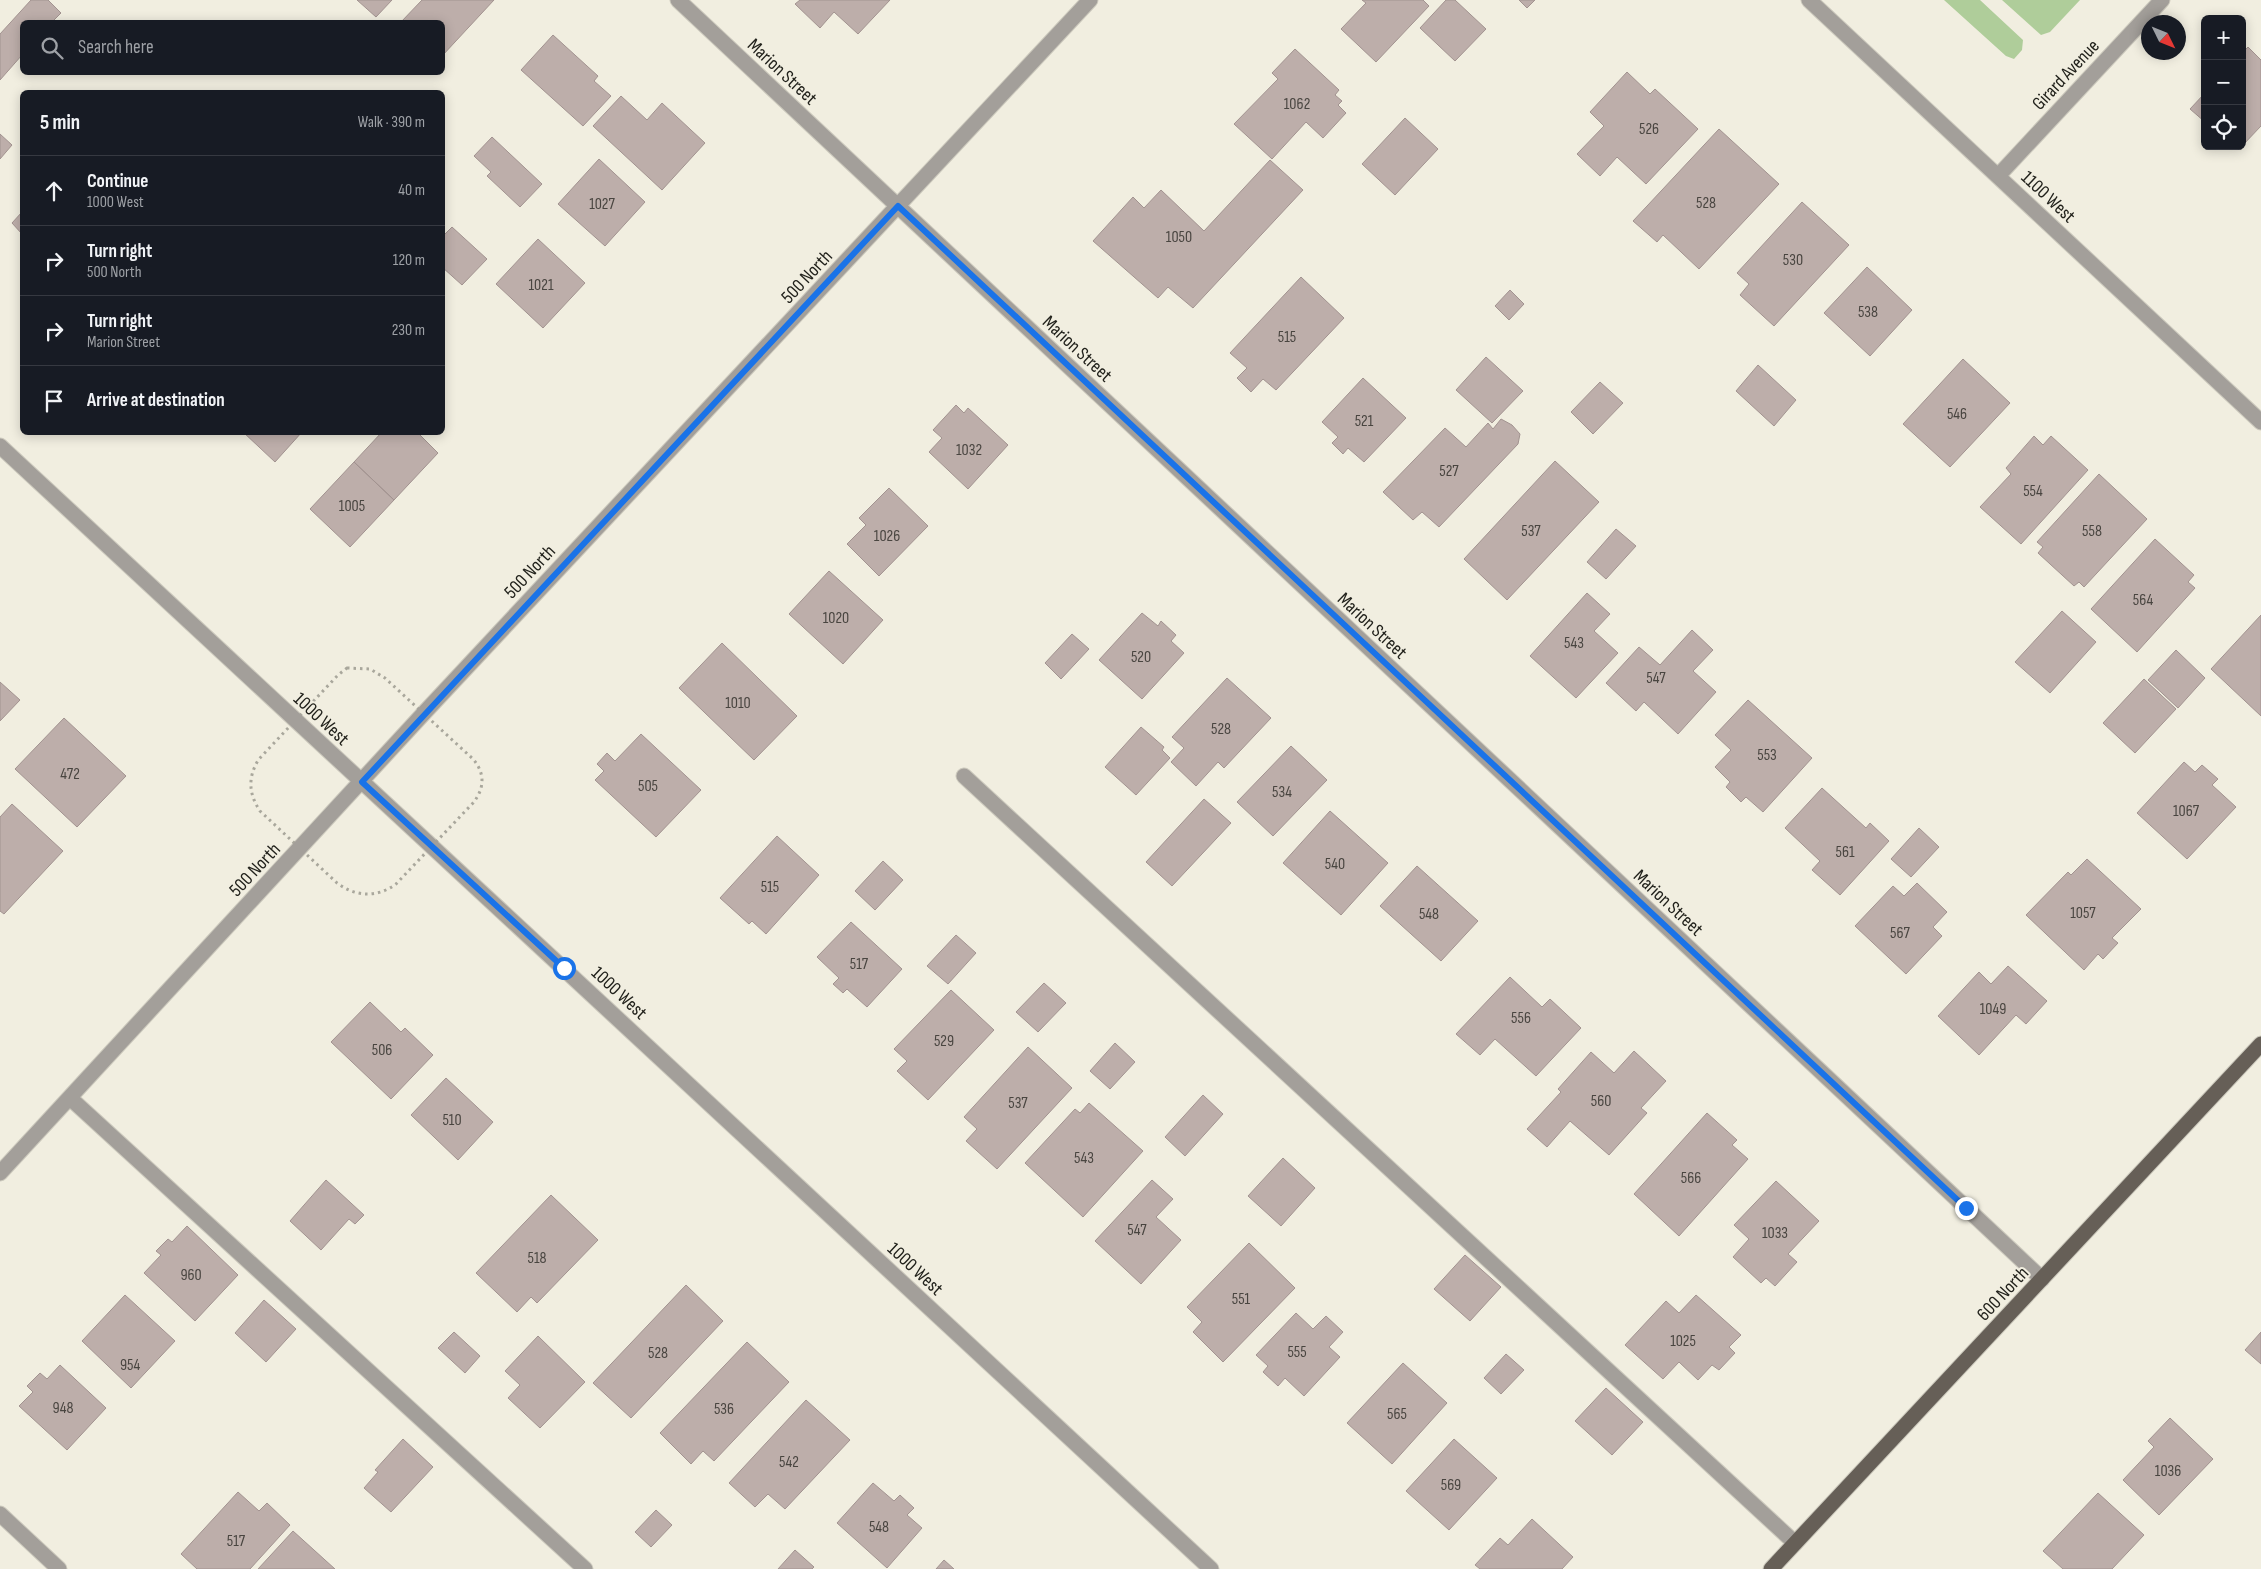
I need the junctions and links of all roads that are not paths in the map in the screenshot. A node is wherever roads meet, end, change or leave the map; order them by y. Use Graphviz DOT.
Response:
graph roads {
  1 [pos="678,0"];
  2 [pos="1090,0"];
  3 [pos="1809,0"];
  4 [pos="2162,0"];
  5 [pos="1998,176"];
  6 [pos="898,206"];
  7 [pos="2261,422"];
  8 [pos="0,446"];
  9 [pos="964,776"];
  10 [pos="362,782"];
  11 [pos="2261,1044"];
  12 [pos="70,1098"];
  13 [pos="0,1173"];
  14 [pos="2042,1279"];
  15 [pos="0,1514"];
  16 [pos="1795,1543"];
  17 [pos="59,1569"];
  18 [pos="585,1569"];
  19 [pos="1211,1569"];
  20 [pos="1771,1569"];
  1 -- 6 [label="street, Marion Street"];
  2 -- 6 [label="street, 500 North"];
  3 -- 5 [label="street, 1100 West"];
  4 -- 5 [label="street, Girard Avenue"];
  5 -- 7 [label="street, 1100 West"];
  6 -- 10 [label="street, 500 North"];
  6 -- 14 [label="street, Marion Street"];
  8 -- 10 [label="street, 1000 West"];
  9 -- 16 [label="street"];
  10 -- 12 [label="street, 500 North"];
  10 -- 19 [label="street, 1000 West"];
  11 -- 14 [label="main road, 600 North"];
  12 -- 13 [label="street, 500 North"];
  12 -- 18 [label="street"];
  14 -- 16 [label="main road, 600 North"];
  15 -- 17 [label="street"];
  16 -- 20 [label="main road, 600 North"];
}
